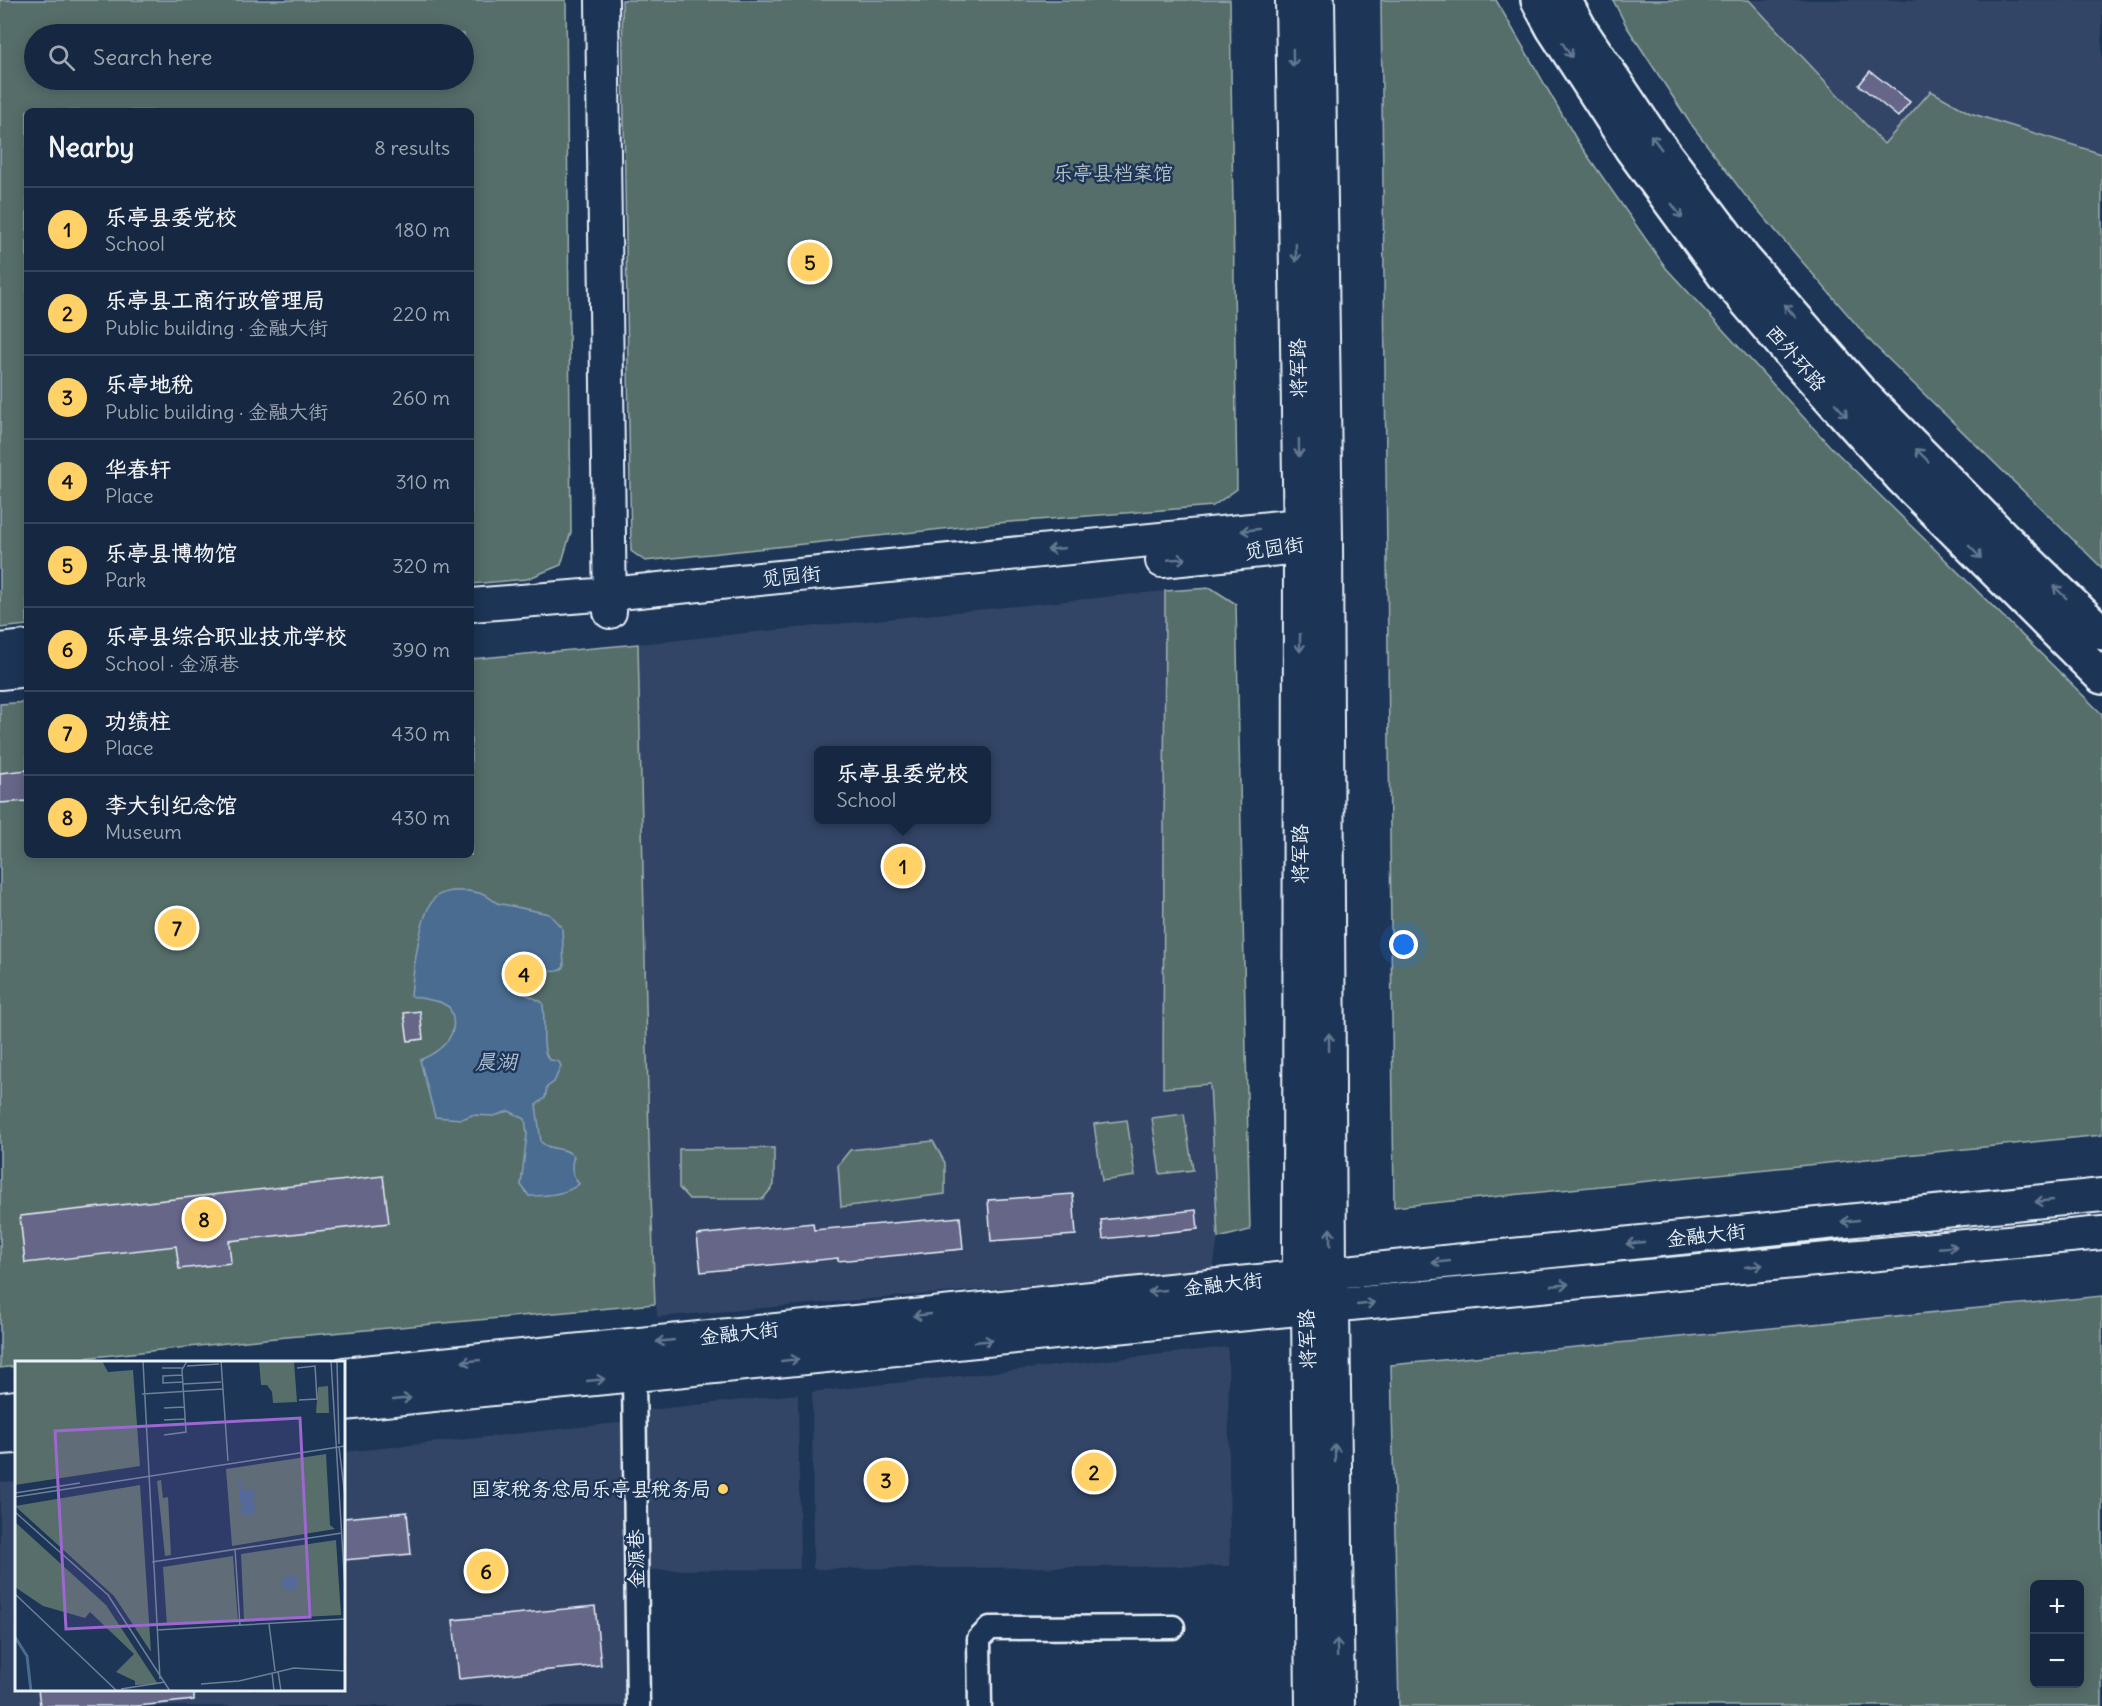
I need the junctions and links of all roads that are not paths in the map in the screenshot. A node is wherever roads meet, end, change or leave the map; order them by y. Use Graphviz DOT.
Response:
graph roads {
  1 [pos="602,0"];
  2 [pos="1292,0"];
  3 [pos="1318,0"];
  4 [pos="1538,0"];
  5 [pos="1564,0"];
  6 [pos="1309,537"];
  7 [pos="609,603"];
  8 [pos="474,605"];
  9 [pos="474,626"];
  10 [pos="2102,633"];
  11 [pos="24,647"];
  12 [pos="0,650"];
  13 [pos="24,670"];
  14 [pos="0,673"];
  15 [pos="2102,677"];
  16 [pos="2102,1196"];
  17 [pos="2102,1233"];
  18 [pos="1330,1273"];
  19 [pos="1299,1276"];
  20 [pos="1320,1308"];
  21 [pos="345,1374"];
  22 [pos="634,1376"];
  23 [pos="345,1404"];
  24 [pos="15,1407"];
  25 [pos="0,1408"];
  26 [pos="15,1437"];
  27 [pos="0,1438"];
  28 [pos="1173,1627"];
  29 [pos="638,1706"];
  30 [pos="980,1706"];
  31 [pos="1312,1706"];
  32 [pos="1338,1706"];
  1 -- 7 [label="main road"];
  2 -- 6 [label="main road, 将军路, one-way"];
  3 -- 6 [label="main road, 将军路"];
  4 -- 15 [label="main road, 西外环路, one-way"];
  10 -- 5 [label="main road, 西外环路, one-way"];
  6 -- 7 [label="main road, 觅园街"];
  18 -- 6 [label="main road, 将军路, one-way"];
  6 -- 19 [label="main road, 将军路, one-way"];
  7 -- 8 [label="main road, 觅园街"];
  7 -- 9 [label="main road, 觅园街"];
  11 -- 12 [label="main road"];
  13 -- 14 [label="main road"];
  16 -- 18 [label="main road, 金融大街, one-way"];
  20 -- 17 [label="main road, 金融大街, one-way"];
  18 -- 19 [label="main road, 金融大街"];
  18 -- 20 [label="main road, 将军路"];
  19 -- 20 [label="main road, 将军路"];
  19 -- 21 [label="main road, 金融大街, one-way"];
  22 -- 20 [label="main road, 金融大街, one-way"];
  20 -- 31 [label="main road, 将军路"];
  32 -- 20 [label="main road, 将军路, one-way"];
  23 -- 22 [label="main road, 金融大街, one-way"];
  22 -- 29 [label="street, 金源巷"];
  24 -- 25 [label="main road"];
  26 -- 27 [label="main road"];
  28 -- 30 [label="street"];
}
